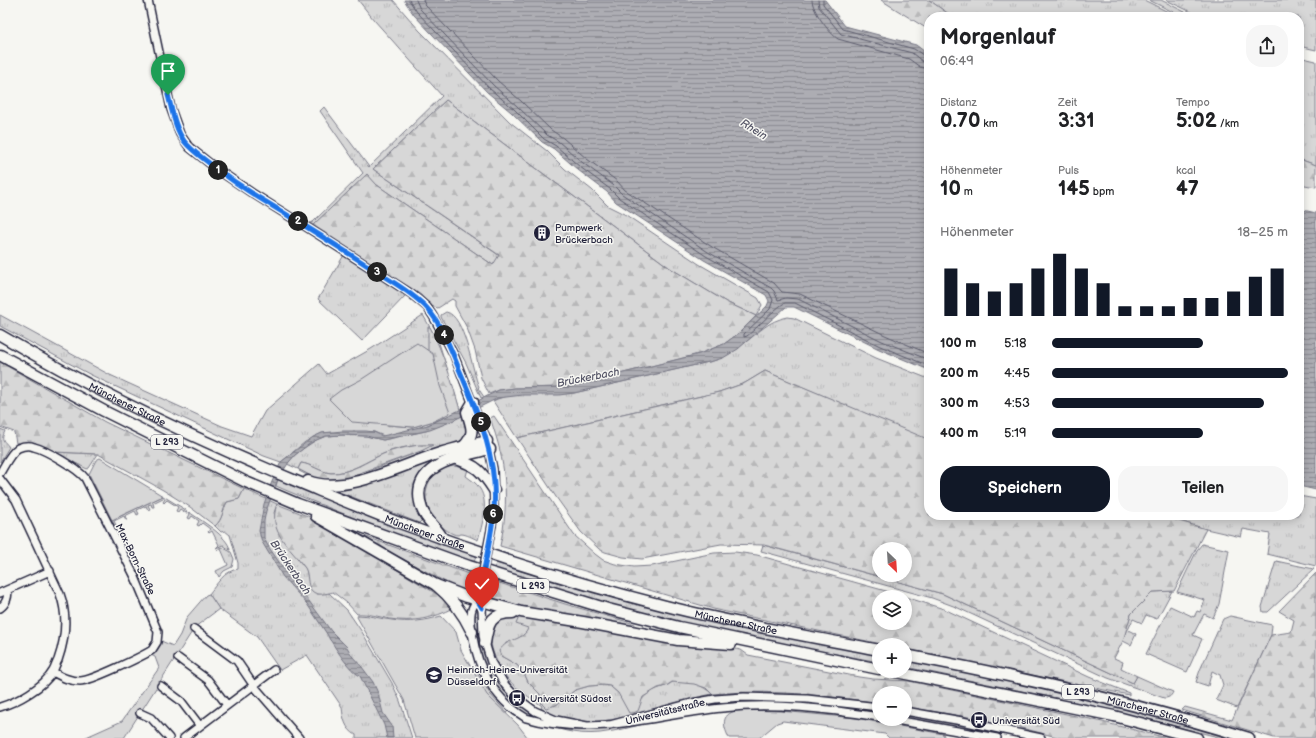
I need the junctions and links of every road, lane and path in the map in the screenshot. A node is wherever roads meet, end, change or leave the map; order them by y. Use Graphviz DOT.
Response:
graph roads {
  1 [pos="148,0"];
  2 [pos="0,336"];
  3 [pos="0,354"];
  4 [pos="473,402"];
  5 [pos="488,445"];
  6 [pos="464,446"];
  7 [pos="454,458"];
  8 [pos="0,473"];
  9 [pos="296,478"];
  10 [pos="0,479"];
  11 [pos="494,490"];
  12 [pos="298,504"];
  13 [pos="444,539"];
  14 [pos="50,571"];
  15 [pos="436,585"];
  16 [pos="3,591"];
  17 [pos="478,601"];
  18 [pos="0,608"];
  19 [pos="521,612"];
  20 [pos="194,629"];
  21 [pos="472,632"];
  22 [pos="485,643"];
  23 [pos="774,648"];
  24 [pos="872,649"];
  25 [pos="912,656"];
  26 [pos="178,658"];
  27 [pos="872,668"];
  28 [pos="274,670"];
  29 [pos="53,672"];
  30 [pos="912,675"];
  31 [pos="161,686"];
  32 [pos="254,686"];
  33 [pos="227,705"];
  34 [pos="872,706"];
  35 [pos="0,707"];
  36 [pos="912,712"];
  37 [pos="140,713"];
  38 [pos="872,716"];
  39 [pos="912,723"];
  40 [pos="200,726"];
  41 [pos="631,730"];
  42 [pos="558,732"];
  43 [pos="169,738"];
  44 [pos="184,738"];
  45 [pos="298,738"];
  46 [pos="997,738"];
  47 [pos="1041,738"];
  48 [pos="1197,738"];
  49 [pos="1249,738"];
  1 -- 4 [label="street, Universitätsstraße"];
  2 -- 9 [label="highway, Münchener Straße / L 293"];
  3 -- 12 [label="highway, Münchener Straße / L 293"];
  4 -- 5 [label="street, Universitätsstraße"];
  4 -- 6 [label="highway"];
  5 -- 6 [label="highway"];
  5 -- 7 [label="highway"];
  5 -- 11 [label="street, Universitätsstraße"];
  6 -- 9 [label="highway"];
  7 -- 11 [label="highway"];
  7 -- 13 [label="highway"];
  8 -- 29 [label="street, Max-Born-Straße"];
  9 -- 13 [label="highway, Münchener Straße / L 293"];
  10 -- 14 [label="street"];
  11 -- 17 [label="street, Universitätsstraße, bridge"];
  12 -- 15 [label="highway"];
  12 -- 23 [label="highway, Münchener Straße / L 293"];
  13 -- 24 [label="highway, Münchener Straße / L 293"];
  14 -- 16 [label="street"];
  14 -- 29 [label="street"];
  15 -- 17 [label="highway"];
  15 -- 21 [label="highway"];
  16 -- 18 [label="street"];
  17 -- 19 [label="highway"];
  17 -- 21 [label="street, Universitätsstraße"];
  17 -- 22 [label="street, Universitätsstraße"];
  19 -- 22 [label="highway"];
  19 -- 23 [label="highway"];
  20 -- 32 [label="street"];
  21 -- 42 [label="street, Universitätsstraße"];
  22 -- 34 [label="street, Universitätsstraße"];
  23 -- 27 [label="highway, Münchener Straße / L 293"];
  25 -- 49 [label="highway, Münchener Straße / L 293"];
  26 -- 33 [label="street"];
  28 -- 32 [label="street"];
  29 -- 35 [label="street"];
  30 -- 48 [label="highway, Münchener Straße / L 293"];
  31 -- 40 [label="street"];
  32 -- 33 [label="street"];
  32 -- 45 [label="street"];
  33 -- 40 [label="street"];
  36 -- 47 [label="street"];
  37 -- 43 [label="street"];
  38 -- 41 [label="street, Universitätsstraße"];
  39 -- 46 [label="street"];
  40 -- 44 [label="street"];
}
